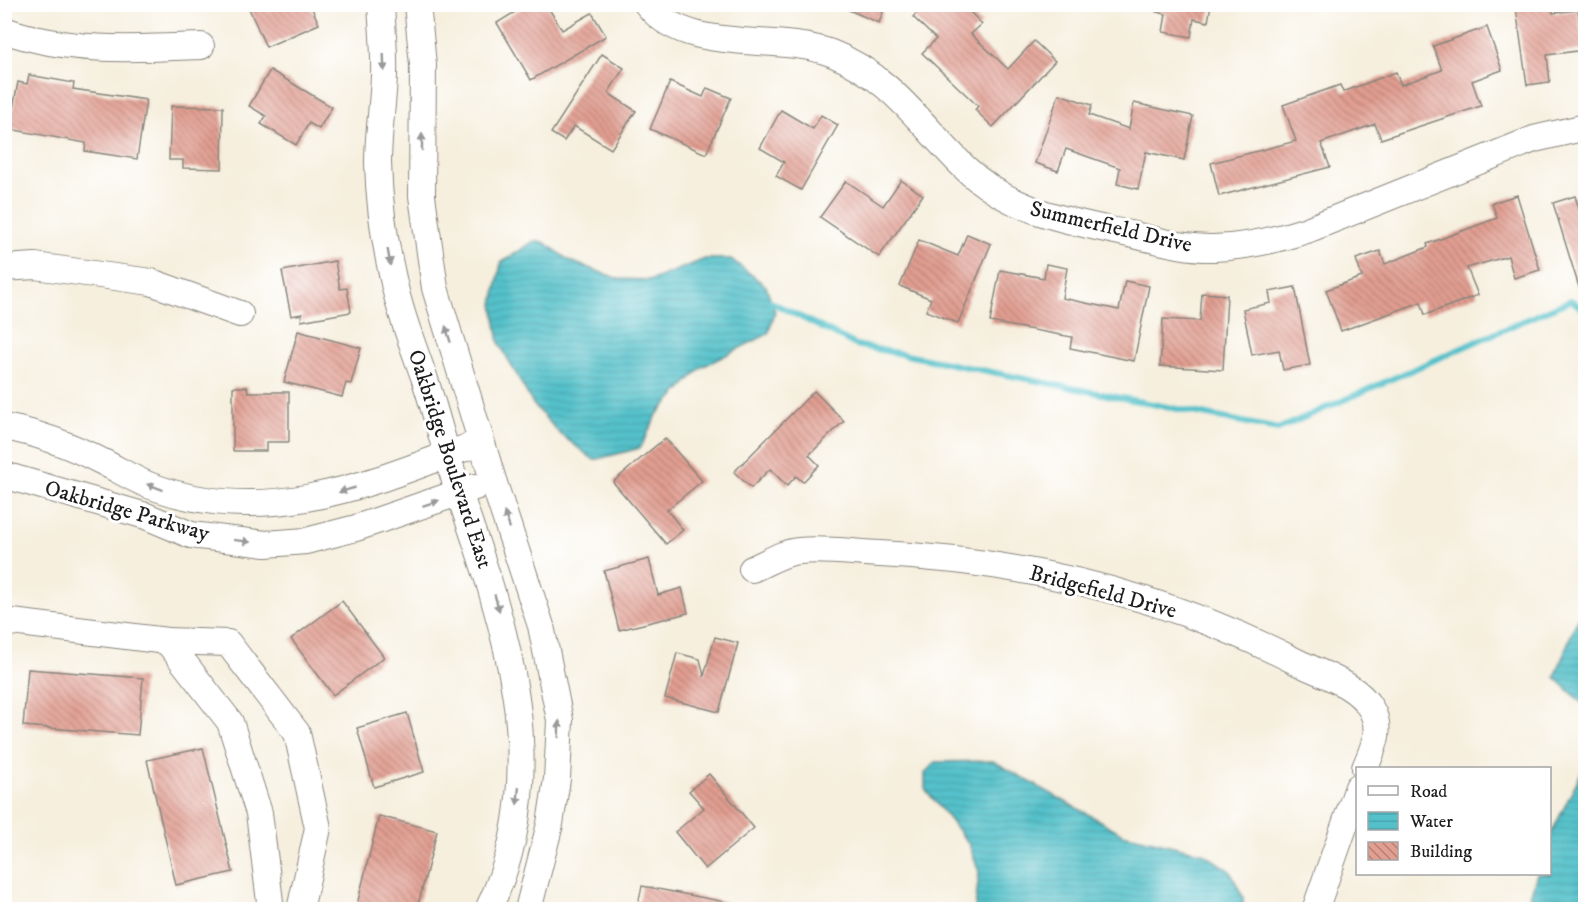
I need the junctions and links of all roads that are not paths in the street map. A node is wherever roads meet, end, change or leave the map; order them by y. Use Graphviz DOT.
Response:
graph roads {
  1 [pos="381,4"];
  2 [pos="417,4"];
  3 [pos="647,4"];
  4 [pos="4,30"];
  5 [pos="201,46"];
  6 [pos="1586,127"];
  7 [pos="4,268"];
  8 [pos="240,314"];
  9 [pos="4,427"];
  10 [pos="481,442"];
  11 [pos="447,455"];
  12 [pos="4,475"];
  13 [pos="493,480"];
  14 [pos="459,493"];
  15 [pos="752,569"];
  16 [pos="4,621"];
  17 [pos="167,641"];
  18 [pos="1365,767"];
  19 [pos="1356,793"];
  20 [pos="271,909"];
  21 [pos="300,909"];
  22 [pos="488,909"];
  23 [pos="528,909"];
  24 [pos="1315,909"];
  1 -- 11 [label="street, Oakbridge Boulevard East, one-way"];
  10 -- 2 [label="street, Oakbridge Boulevard East, one-way"];
  3 -- 6 [label="street, Summerfield Drive"];
  4 -- 5 [label="street"];
  7 -- 8 [label="street"];
  11 -- 9 [label="street, Oakbridge Parkway, one-way"];
  10 -- 11 [label="street, Oakbridge Parkway"];
  10 -- 13 [label="street, Oakbridge Boulevard East"];
  11 -- 14 [label="street, Oakbridge Boulevard East"];
  12 -- 14 [label="street, Oakbridge Parkway, one-way"];
  13 -- 14 [label="street, Oakbridge Parkway"];
  23 -- 13 [label="street, Oakbridge Boulevard East, one-way"];
  14 -- 22 [label="street, Oakbridge Boulevard East, one-way"];
  15 -- 18 [label="street, Bridgefield Drive"];
  16 -- 17 [label="street"];
  17 -- 20 [label="street"];
  17 -- 21 [label="street"];
  19 -- 24 [label="street"];
}
